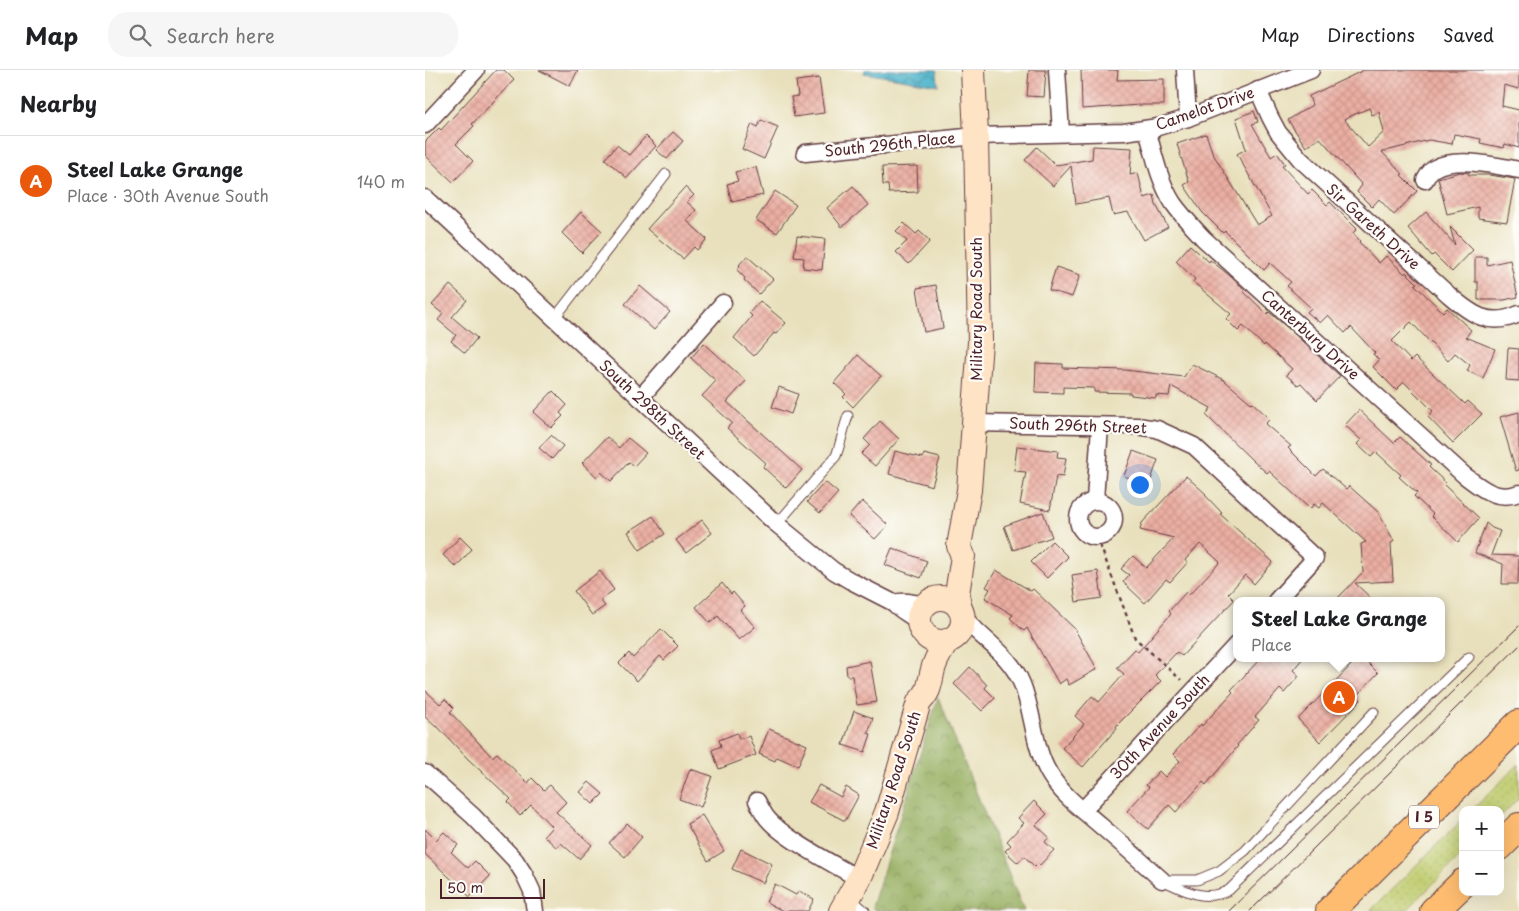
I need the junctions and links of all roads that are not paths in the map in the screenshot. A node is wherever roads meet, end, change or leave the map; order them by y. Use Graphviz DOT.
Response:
graph roads {
  1 [pos="476,70"];
  2 [pos="973,70"];
  3 [pos="1057,70"];
  4 [pos="1185,70"];
  5 [pos="1308,71"];
  6 [pos="1258,90"];
  7 [pos="1188,118"];
  8 [pos="425,125"];
  9 [pos="1147,129"];
  10 [pos="1061,133"];
  11 [pos="976,136"];
  12 [pos="805,153"];
  13 [pos="1519,170"];
  14 [pos="666,174"];
  15 [pos="1425,180"];
  16 [pos="425,198"];
  17 [pos="723,303"];
  18 [pos="1519,314"];
  19 [pos="554,319"];
  20 [pos="640,398"];
  21 [pos="848,416"];
  22 [pos="974,423"];
  23 [pos="1100,426"];
  24 [pos="1519,493"];
  25 [pos="1095,500"];
  26 [pos="777,524"];
  27 [pos="959,546"];
  28 [pos="1280,597"];
  29 [pos="961,612"];
  30 [pos="925,615"];
  31 [pos="984,638"];
  32 [pos="951,639"];
  33 [pos="1233,648"];
  34 [pos="1469,657"];
  35 [pos="919,702"];
  36 [pos="1374,712"];
  37 [pos="1519,724"];
  38 [pos="425,773"];
  39 [pos="757,800"];
  40 [pos="1083,810"];
  41 [pos="1519,827"];
  42 [pos="1504,842"];
  43 [pos="1162,880"];
  44 [pos="1459,887"];
  45 [pos="853,900"];
  46 [pos="535,911"];
  47 [pos="1330,911"];
  48 [pos="1434,911"];
  1 -- 8 [label="street"];
  2 -- 11 [label="main road, Military Road South"];
  3 -- 10 [label="street"];
  4 -- 7 [label="street"];
  5 -- 6 [label="street, Camelot Drive"];
  6 -- 7 [label="street, Camelot Drive"];
  6 -- 18 [label="street, Sir Gareth Drive"];
  7 -- 9 [label="street, Camelot Drive"];
  9 -- 10 [label="street, Camelot Drive"];
  9 -- 24 [label="street, Canterbury Drive"];
  10 -- 11 [label="street, Camelot Drive"];
  11 -- 12 [label="street, South 296th Place"];
  11 -- 22 [label="main road, Military Road South"];
  13 -- 15 [label="street"];
  14 -- 19 [label="lane"];
  16 -- 19 [label="street, South 298th Street"];
  17 -- 20 [label="street"];
  19 -- 20 [label="street, South 298th Street"];
  20 -- 26 [label="street, South 298th Street"];
  21 -- 26 [label="lane"];
  22 -- 23 [label="street, South 296th Street"];
  22 -- 27 [label="main road, Military Road South"];
  23 -- 25 [label="street"];
  23 -- 28 [label="street, South 296th Street"];
  26 -- 30 [label="street, South 298th Street"];
  27 -- 29 [label="main road, Military Road South"];
  27 -- 30 [label="main road, Military Road South"];
  29 -- 30 [label="main road"];
  29 -- 31 [label="street"];
  29 -- 32 [label="main road"];
  30 -- 32 [label="main road"];
  30 -- 35 [label="main road, Military Road South"];
  31 -- 32 [label="street"];
  31 -- 40 [label="street"];
  32 -- 35 [label="main road, Military Road South"];
  33 -- 40 [label="street, 30th Avenue South"];
  34 -- 43 [label="lane"];
  35 -- 45 [label="main road, Military Road South"];
  36 -- 43 [label="lane"];
  37 -- 47 [label="highway, I 5"];
  38 -- 46 [label="street"];
  39 -- 45 [label="street"];
  40 -- 43 [label="street"];
  41 -- 42 [label="highway"];
  44 -- 48 [label="highway"];
}
